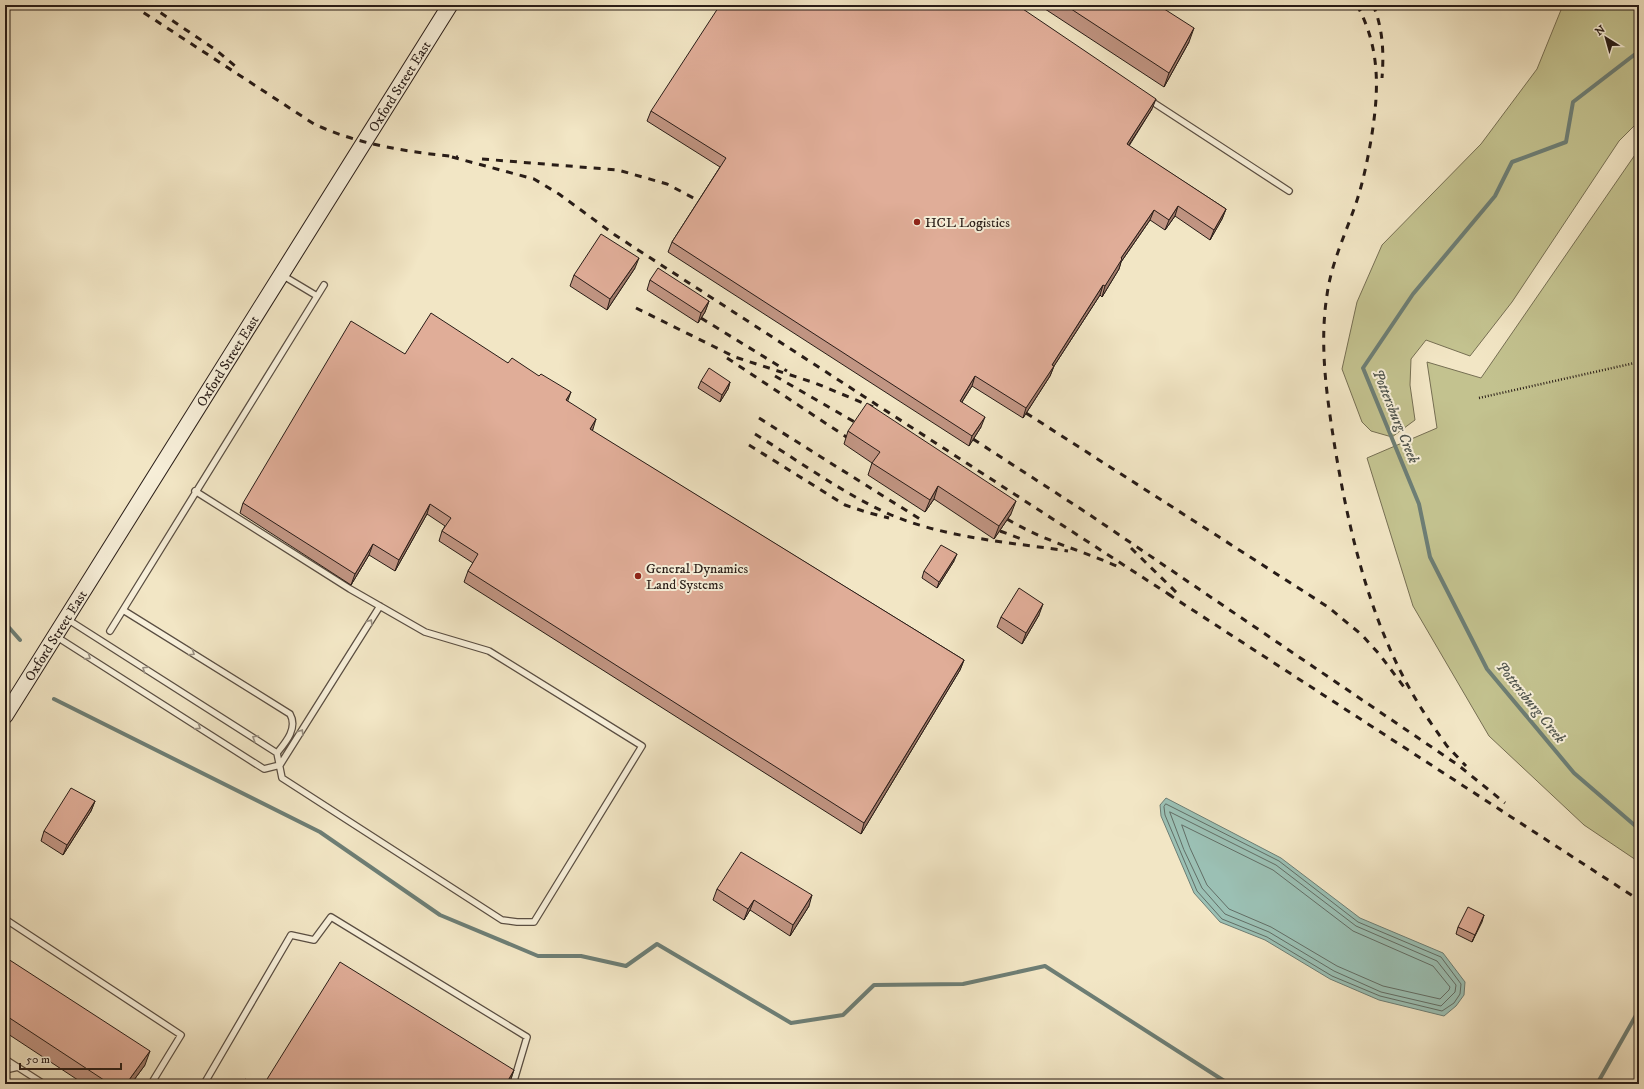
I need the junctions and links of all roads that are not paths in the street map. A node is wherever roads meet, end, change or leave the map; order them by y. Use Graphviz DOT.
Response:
graph roads {
  1 [pos="450,5"];
  2 [pos="1144,96"];
  3 [pos="1289,191"];
  4 [pos="282,275"];
  5 [pos="324,285"];
  6 [pos="318,296"];
  7 [pos="195,491"];
  8 [pos="380,606"];
  9 [pos="123,610"];
  10 [pos="66,618"];
  11 [pos="110,631"];
  12 [pos="56,636"];
  13 [pos="5,716"];
  14 [pos="277,753"];
  15 [pos="280,765"];
  16 [pos="5,919"];
  17 [pos="5,1059"];
  18 [pos="18,1067"];
  19 [pos="5,1070"];
  20 [pos="44,1084"];
  21 [pos="152,1084"];
  22 [pos="204,1084"];
  23 [pos="513,1084"];
  1 -- 4 [label="main road, Oxford Street East"];
  2 -- 3 [label="lane"];
  4 -- 6 [label="lane"];
  4 -- 10 [label="main road, Oxford Street East"];
  5 -- 6 [label="lane"];
  6 -- 7 [label="lane"];
  7 -- 8 [label="lane"];
  7 -- 9 [label="lane"];
  15 -- 8 [label="lane, one-way"];
  8 -- 15 [label="lane"];
  9 -- 11 [label="lane"];
  9 -- 14 [label="lane, one-way"];
  10 -- 12 [label="main road, Oxford Street East"];
  14 -- 10 [label="lane, one-way"];
  12 -- 13 [label="main road, Oxford Street East"];
  12 -- 15 [label="lane, one-way"];
  14 -- 15 [label="lane"];
  16 -- 21 [label="lane"];
  17 -- 18 [label="lane"];
  18 -- 19 [label="lane"];
  18 -- 20 [label="lane"];
  22 -- 23 [label="lane"];
}
